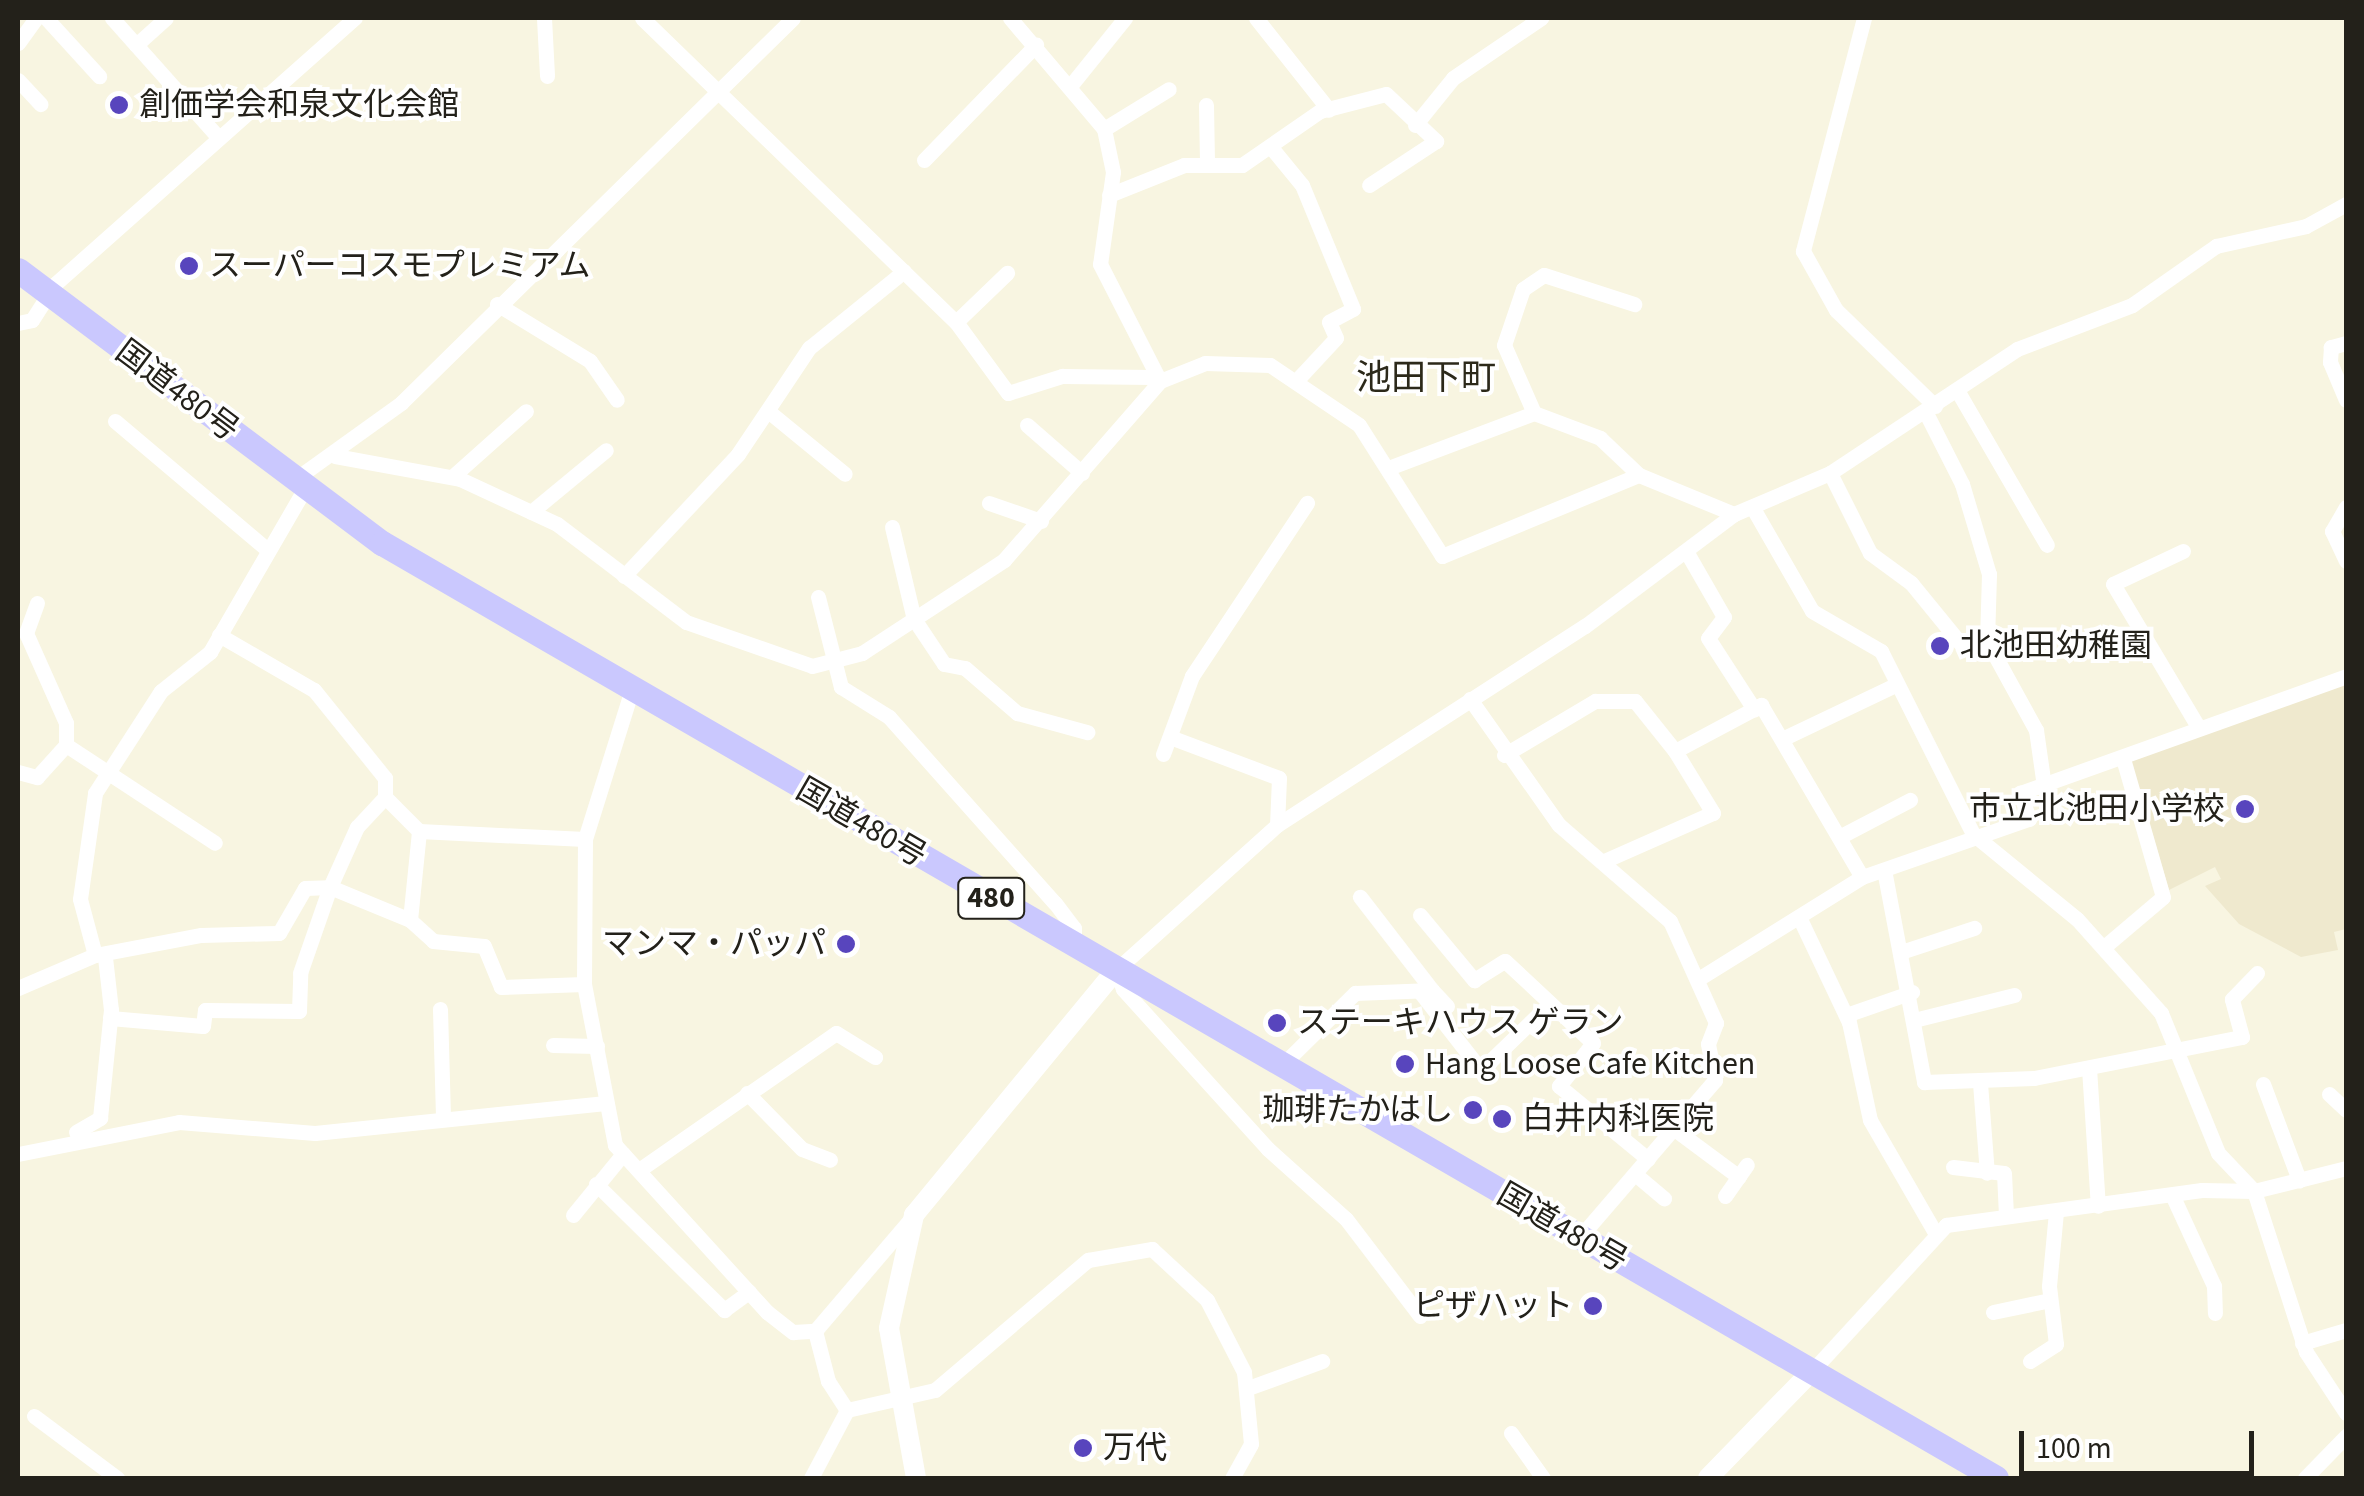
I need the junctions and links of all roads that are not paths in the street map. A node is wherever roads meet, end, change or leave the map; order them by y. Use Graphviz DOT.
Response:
graph roads {
  1 [pos="36,18"];
  2 [pos="46,18"];
  3 [pos="112,18"];
  4 [pos="166,18"];
  5 [pos="356,18"];
  6 [pos="544,18"];
  7 [pos="642,18"];
  8 [pos="793,18"];
  9 [pos="1010,18"];
  10 [pos="1126,18"];
  11 [pos="1256,18"];
  12 [pos="1541,18"];
  13 [pos="1864,18"];
  14 [pos="18,43"];
  15 [pos="136,45"];
  16 [pos="1036,45"];
  17 [pos="100,76"];
  18 [pos="546,76"];
  19 [pos="18,80"];
  20 [pos="1071,84"];
  21 [pos="1170,89"];
  22 [pos="720,96"];
  23 [pos="40,104"];
  24 [pos="1206,105"];
  25 [pos="1328,110"];
  26 [pos="1415,125"];
  27 [pos="1104,129"];
  28 [pos="218,136"];
  29 [pos="1270,146"];
  30 [pos="924,160"];
  31 [pos="1206,165"];
  32 [pos="1369,185"];
  33 [pos="1109,195"];
  34 [pos="2346,204"];
  35 [pos="18,270"];
  36 [pos="904,271"];
  37 [pos="1006,273"];
  38 [pos="48,293"];
  39 [pos="497,304"];
  40 [pos="1634,304"];
  41 [pos="956,322"];
  42 [pos="18,323"];
  43 [pos="2346,343"];
  44 [pos="1157,379"];
  45 [pos="1296,381"];
  46 [pos="1957,390"];
  47 [pos="617,400"];
  48 [pos="2346,400"];
  49 [pos="1930,409"];
  50 [pos="526,411"];
  51 [pos="768,412"];
  52 [pos="1534,413"];
  53 [pos="115,421"];
  54 [pos="1027,425"];
  55 [pos="606,450"];
  56 [pos="335,456"];
  57 [pos="1391,467"];
  58 [pos="1082,472"];
  59 [pos="1830,473"];
  60 [pos="845,474"];
  61 [pos="1639,475"];
  62 [pos="452,477"];
  63 [pos="300,484"];
  64 [pos="988,503"];
  65 [pos="1306,503"];
  66 [pos="2346,507"];
  67 [pos="1754,510"];
  68 [pos="531,512"];
  69 [pos="1734,514"];
  70 [pos="1040,521"];
  71 [pos="892,527"];
  72 [pos="2047,545"];
  73 [pos="264,548"];
  74 [pos="1686,550"];
  75 [pos="2183,551"];
  76 [pos="2346,561"];
  77 [pos="624,576"];
  78 [pos="818,597"];
  79 [pos="29,610"];
  80 [pos="914,619"];
  81 [pos="218,635"];
  82 [pos="1987,641"];
  83 [pos="839,663"];
  84 [pos="2346,676"];
  85 [pos="1897,684"];
  86 [pos="632,690"];
  87 [pos="1470,699"];
  88 [pos="1754,708"];
  89 [pos="2199,728"];
  90 [pos="1087,732"];
  91 [pos="1170,737"];
  92 [pos="1784,738"];
  93 [pos="66,745"];
  94 [pos="1674,751"];
  95 [pos="1163,754"];
  96 [pos="1504,755"];
  97 [pos="2123,758"];
  98 [pos="18,772"];
  99 [pos="104,772"];
  100 [pos="2044,786"];
  101 [pos="385,797"];
  102 [pos="1910,800"];
  103 [pos="1277,826"];
  104 [pos="418,831"];
  105 [pos="1973,834"];
  106 [pos="1842,836"];
  107 [pos="585,839"];
  108 [pos="214,843"];
  109 [pos="1604,860"];
  110 [pos="1886,875"];
  111 [pos="1862,877"];
  112 [pos="330,887"];
  113 [pos="1360,897"];
  114 [pos="1420,915"];
  115 [pos="410,920"];
  116 [pos="1800,920"];
  117 [pos="1974,928"];
  118 [pos="283,931"];
  119 [pos="311,944"];
  120 [pos="1074,946"];
  121 [pos="2104,948"];
  122 [pos="1904,951"];
  123 [pos="100,956"];
  124 [pos="1116,970"];
  125 [pos="2257,973"];
  126 [pos="1702,976"];
  127 [pos="584,984"];
  128 [pos="18,988"];
  129 [pos="1426,991"];
  130 [pos="1912,992"];
  131 [pos="2014,995"];
  132 [pos="1549,1004"];
  133 [pos="1448,1006"];
  134 [pos="440,1009"];
  135 [pos="1846,1015"];
  136 [pos="110,1018"];
  137 [pos="1918,1019"];
  138 [pos="553,1045"];
  139 [pos="597,1046"];
  140 [pos="2176,1054"];
  141 [pos="875,1057"];
  142 [pos="1282,1066"];
  143 [pos="2090,1068"];
  144 [pos="1980,1083"];
  145 [pos="2263,1084"];
  146 [pos="746,1093"];
  147 [pos="2329,1094"];
  148 [pos="605,1102"];
  149 [pos="2346,1110"];
  150 [pos="443,1119"];
  151 [pos="1673,1128"];
  152 [pos="48,1147"];
  153 [pos="18,1154"];
  154 [pos="623,1154"];
  155 [pos="830,1160"];
  156 [pos="1648,1160"];
  157 [pos="1953,1167"];
  158 [pos="2346,1168"];
  159 [pos="639,1170"];
  160 [pos="1987,1173"];
  161 [pos="1635,1174"];
  162 [pos="2298,1180"];
  163 [pos="596,1184"];
  164 [pos="2254,1192"];
  165 [pos="1725,1196"];
  166 [pos="1664,1198"];
  167 [pos="2174,1199"];
  168 [pos="2098,1206"];
  169 [pos="2056,1212"];
  170 [pos="573,1216"];
  171 [pos="914,1216"];
  172 [pos="2006,1216"];
  173 [pos="1934,1231"];
  174 [pos="1579,1238"];
  175 [pos="749,1292"];
  176 [pos="2050,1300"];
  177 [pos="1993,1312"];
  178 [pos="2215,1313"];
  179 [pos="1420,1316"];
  180 [pos="815,1330"];
  181 [pos="2346,1330"];
  182 [pos="2302,1343"];
  183 [pos="1322,1361"];
  184 [pos="2030,1361"];
  185 [pos="1811,1372"];
  186 [pos="1248,1388"];
  187 [pos="901,1398"];
  188 [pos="847,1410"];
  189 [pos="2346,1413"];
  190 [pos="34,1416"];
  191 [pos="1511,1433"];
  192 [pos="2346,1436"];
  193 [pos="116,1478"];
  194 [pos="811,1478"];
  195 [pos="916,1478"];
  196 [pos="1232,1478"];
  197 [pos="1543,1478"];
  198 [pos="1708,1478"];
  199 [pos="1996,1478"];
  200 [pos="2305,1478"];
  1 -- 14 [label="street"];
  2 -- 17 [label="street"];
  3 -- 15 [label="street"];
  4 -- 15 [label="street"];
  5 -- 28 [label="street"];
  6 -- 18 [label="street"];
  7 -- 22 [label="street"];
  8 -- 22 [label="street"];
  9 -- 16 [label="street"];
  10 -- 20 [label="street"];
  11 -- 25 [label="street"];
  12 -- 26 [label="street"];
  13 -- 49 [label="street"];
  15 -- 28 [label="street"];
  16 -- 20 [label="street"];
  16 -- 30 [label="street"];
  19 -- 23 [label="street"];
  20 -- 27 [label="street"];
  21 -- 27 [label="street"];
  22 -- 36 [label="street"];
  22 -- 39 [label="street"];
  24 -- 31 [label="street"];
  25 -- 26 [label="street"];
  25 -- 29 [label="street"];
  26 -- 32 [label="street"];
  27 -- 33 [label="street"];
  28 -- 38 [label="street"];
  29 -- 31 [label="street"];
  29 -- 45 [label="street"];
  31 -- 33 [label="street"];
  33 -- 44 [label="street"];
  34 -- 46 [label="street"];
  35 -- 38 [label="highway, 国道480号 / 480"];
  36 -- 41 [label="street"];
  36 -- 51 [label="street"];
  37 -- 41 [label="street"];
  38 -- 42 [label="street"];
  38 -- 63 [label="highway, 国道480号 / 480"];
  39 -- 47 [label="street"];
  39 -- 56 [label="street"];
  40 -- 52 [label="street"];
  41 -- 44 [label="street"];
  43 -- 48 [label="street"];
  44 -- 45 [label="street"];
  44 -- 58 [label="street"];
  45 -- 57 [label="street"];
  46 -- 49 [label="street"];
  46 -- 72 [label="street"];
  49 -- 59 [label="street"];
  49 -- 82 [label="street"];
  50 -- 62 [label="street"];
  51 -- 60 [label="street"];
  51 -- 77 [label="street"];
  52 -- 57 [label="street"];
  52 -- 61 [label="street"];
  53 -- 73 [label="street"];
  54 -- 58 [label="street"];
  55 -- 68 [label="street"];
  56 -- 62 [label="street"];
  56 -- 63 [label="street"];
  57 -- 61 [label="street"];
  58 -- 70 [label="street"];
  59 -- 67 [label="street"];
  59 -- 82 [label="street"];
  61 -- 69 [label="street"];
  62 -- 68 [label="street"];
  63 -- 73 [label="street"];
  63 -- 86 [label="highway, 国道480号 / 480"];
  64 -- 70 [label="street"];
  65 -- 91 [label="street"];
  66 -- 76 [label="street"];
  67 -- 69 [label="street"];
  67 -- 85 [label="street"];
  68 -- 77 [label="street"];
  69 -- 74 [label="street"];
  70 -- 80 [label="street"];
  71 -- 80 [label="street"];
  73 -- 81 [label="street"];
  74 -- 87 [label="street"];
  74 -- 88 [label="street"];
  75 -- 89 [label="street"];
  77 -- 83 [label="street"];
  78 -- 83 [label="street"];
  79 -- 93 [label="street"];
  80 -- 83 [label="street"];
  80 -- 90 [label="street"];
  81 -- 99 [label="street"];
  81 -- 101 [label="street"];
  82 -- 100 [label="street"];
  83 -- 120 [label="street"];
  84 -- 89 [label="street"];
  85 -- 92 [label="street"];
  85 -- 105 [label="street"];
  86 -- 107 [label="street"];
  86 -- 120 [label="highway, 国道480号 / 480"];
  87 -- 96 [label="street"];
  87 -- 103 [label="street"];
  88 -- 92 [label="street"];
  88 -- 94 [label="street"];
  89 -- 97 [label="street"];
  91 -- 95 [label="street"];
  91 -- 103 [label="street"];
  92 -- 106 [label="street"];
  93 -- 98 [label="street"];
  93 -- 99 [label="street"];
  94 -- 96 [label="street"];
  94 -- 109 [label="street"];
  96 -- 109 [label="street"];
  97 -- 100 [label="street"];
  97 -- 121 [label="street"];
  99 -- 108 [label="street"];
  99 -- 123 [label="street"];
  100 -- 105 [label="street"];
  101 -- 104 [label="street"];
  101 -- 112 [label="street"];
  102 -- 106 [label="street"];
  103 -- 124 [label="street"];
  104 -- 107 [label="street"];
  104 -- 115 [label="street"];
  105 -- 110 [label="street"];
  105 -- 121 [label="street"];
  106 -- 111 [label="street"];
  107 -- 127 [label="street"];
  109 -- 126 [label="street"];
  110 -- 111 [label="street"];
  110 -- 122 [label="street"];
  111 -- 116 [label="street"];
  112 -- 115 [label="street"];
  112 -- 118 [label="street"];
  112 -- 119 [label="street"];
  113 -- 129 [label="street"];
  114 -- 132 [label="street"];
  115 -- 127 [label="street"];
  116 -- 126 [label="street"];
  116 -- 135 [label="street"];
  117 -- 122 [label="street"];
  118 -- 119 [label="street"];
  118 -- 123 [label="street"];
  119 -- 136 [label="street"];
  120 -- 124 [label="highway, 国道480号 / 480"];
  121 -- 140 [label="street"];
  122 -- 130 [label="street"];
  123 -- 128 [label="street"];
  123 -- 136 [label="street"];
  124 -- 142 [label="highway, 国道480号 / 480"];
  124 -- 171 [label="street"];
  124 -- 179 [label="street"];
  125 -- 140 [label="street"];
  126 -- 151 [label="street"];
  127 -- 139 [label="street"];
  129 -- 132 [label="street"];
  129 -- 133 [label="street"];
  129 -- 142 [label="street"];
  130 -- 135 [label="street"];
  130 -- 137 [label="street"];
  131 -- 137 [label="street"];
  132 -- 156 [label="street"];
  134 -- 150 [label="street"];
  135 -- 173 [label="street"];
  136 -- 152 [label="street"];
  137 -- 144 [label="street"];
  138 -- 139 [label="street"];
  139 -- 148 [label="street"];
  140 -- 143 [label="street"];
  140 -- 164 [label="street"];
  141 -- 146 [label="street"];
  142 -- 174 [label="highway, 国道480号 / 480"];
  143 -- 144 [label="street"];
  143 -- 168 [label="street"];
  144 -- 160 [label="street"];
  145 -- 162 [label="street"];
  146 -- 155 [label="street"];
  146 -- 159 [label="street"];
  147 -- 149 [label="street"];
  148 -- 150 [label="street"];
  148 -- 154 [label="street"];
  150 -- 152 [label="street"];
  151 -- 156 [label="street"];
  151 -- 165 [label="street"];
  152 -- 153 [label="street"];
  154 -- 159 [label="street"];
  154 -- 163 [label="street"];
  156 -- 161 [label="street"];
  157 -- 160 [label="street"];
  158 -- 162 [label="street"];
  159 -- 175 [label="street"];
  160 -- 172 [label="street"];
  161 -- 166 [label="street"];
  161 -- 174 [label="street"];
  162 -- 164 [label="street"];
  163 -- 170 [label="street"];
  163 -- 175 [label="street"];
  164 -- 167 [label="street"];
  164 -- 182 [label="street"];
  167 -- 168 [label="street"];
  167 -- 178 [label="street"];
  168 -- 169 [label="street"];
  169 -- 172 [label="street"];
  169 -- 176 [label="street"];
  171 -- 180 [label="street"];
  171 -- 187 [label="street"];
  172 -- 173 [label="street"];
  173 -- 185 [label="street"];
  174 -- 185 [label="highway, 国道480号 / 480"];
  175 -- 180 [label="street"];
  176 -- 177 [label="street"];
  176 -- 184 [label="street"];
  180 -- 188 [label="street"];
  181 -- 182 [label="street"];
  182 -- 189 [label="street"];
  183 -- 186 [label="street"];
  185 -- 198 [label="street"];
  185 -- 199 [label="highway, 国道480号 / 480"];
  186 -- 187 [label="street"];
  186 -- 196 [label="street"];
  187 -- 188 [label="street"];
  187 -- 195 [label="street"];
  188 -- 194 [label="street"];
  190 -- 193 [label="street"];
  191 -- 197 [label="street"];
  192 -- 200 [label="street"];
}
